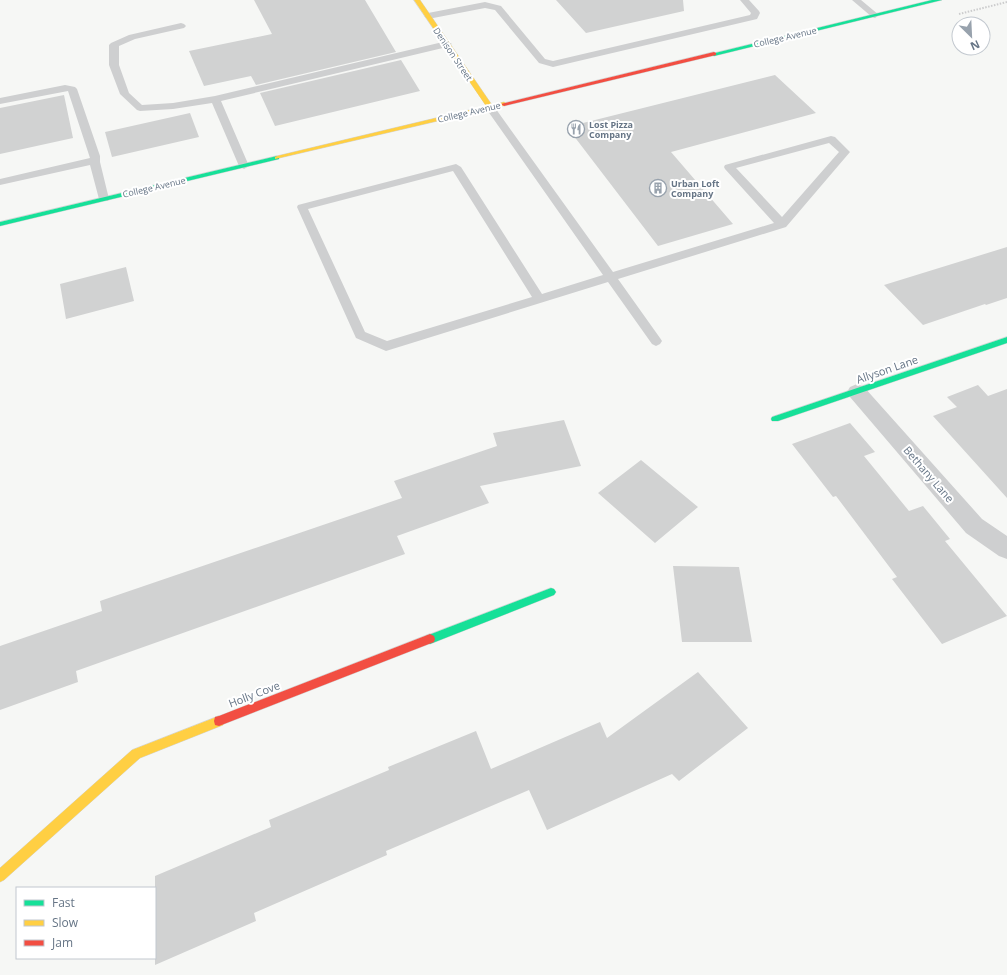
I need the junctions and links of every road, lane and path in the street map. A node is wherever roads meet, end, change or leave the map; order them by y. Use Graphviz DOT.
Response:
graph roads {
  1 [pos="417,0"];
  2 [pos="744,0"];
  3 [pos="856,0"];
  4 [pos="939,0"];
  5 [pos="875,15"];
  6 [pos="428,16"];
  7 [pos="181,26"];
  8 [pos="447,44"];
  9 [pos="215,99"];
  10 [pos="0,101"];
  11 [pos="490,107"];
  12 [pos="94,162"];
  13 [pos="244,166"];
  14 [pos="0,182"];
  15 [pos="104,199"];
  16 [pos="0,223"];
  17 [pos="782,224"];
  18 [pos="610,277"];
  19 [pos="539,300"];
  20 [pos="1007,340"];
  21 [pos="656,341"];
  22 [pos="858,392"];
  23 [pos="775,419"];
  24 [pos="1007,549"];
  25 [pos="551,592"];
  26 [pos="0,876"];
  1 -- 6 [label="street, Denison Street"];
  2 -- 6 [label="lane"];
  3 -- 5 [label="lane"];
  4 -- 5 [label="street, College Avenue"];
  5 -- 11 [label="street, College Avenue"];
  6 -- 8 [label="street, Denison Street"];
  7 -- 9 [label="lane"];
  8 -- 9 [label="lane"];
  8 -- 11 [label="street, Denison Street"];
  9 -- 13 [label="lane"];
  10 -- 12 [label="lane"];
  11 -- 13 [label="street, College Avenue"];
  11 -- 18 [label="lane"];
  12 -- 14 [label="lane"];
  12 -- 15 [label="lane"];
  13 -- 15 [label="street, College Avenue"];
  15 -- 16 [label="street, College Avenue"];
  17 -- 17 [label="lane"];
  17 -- 18 [label="lane"];
  18 -- 19 [label="lane"];
  18 -- 21 [label="lane"];
  19 -- 19 [label="lane"];
  20 -- 22 [label="street, Allyson Lane"];
  22 -- 23 [label="street, Allyson Lane"];
  22 -- 24 [label="street, Bethany Lane"];
  25 -- 26 [label="street, Holly Cove"];
}
